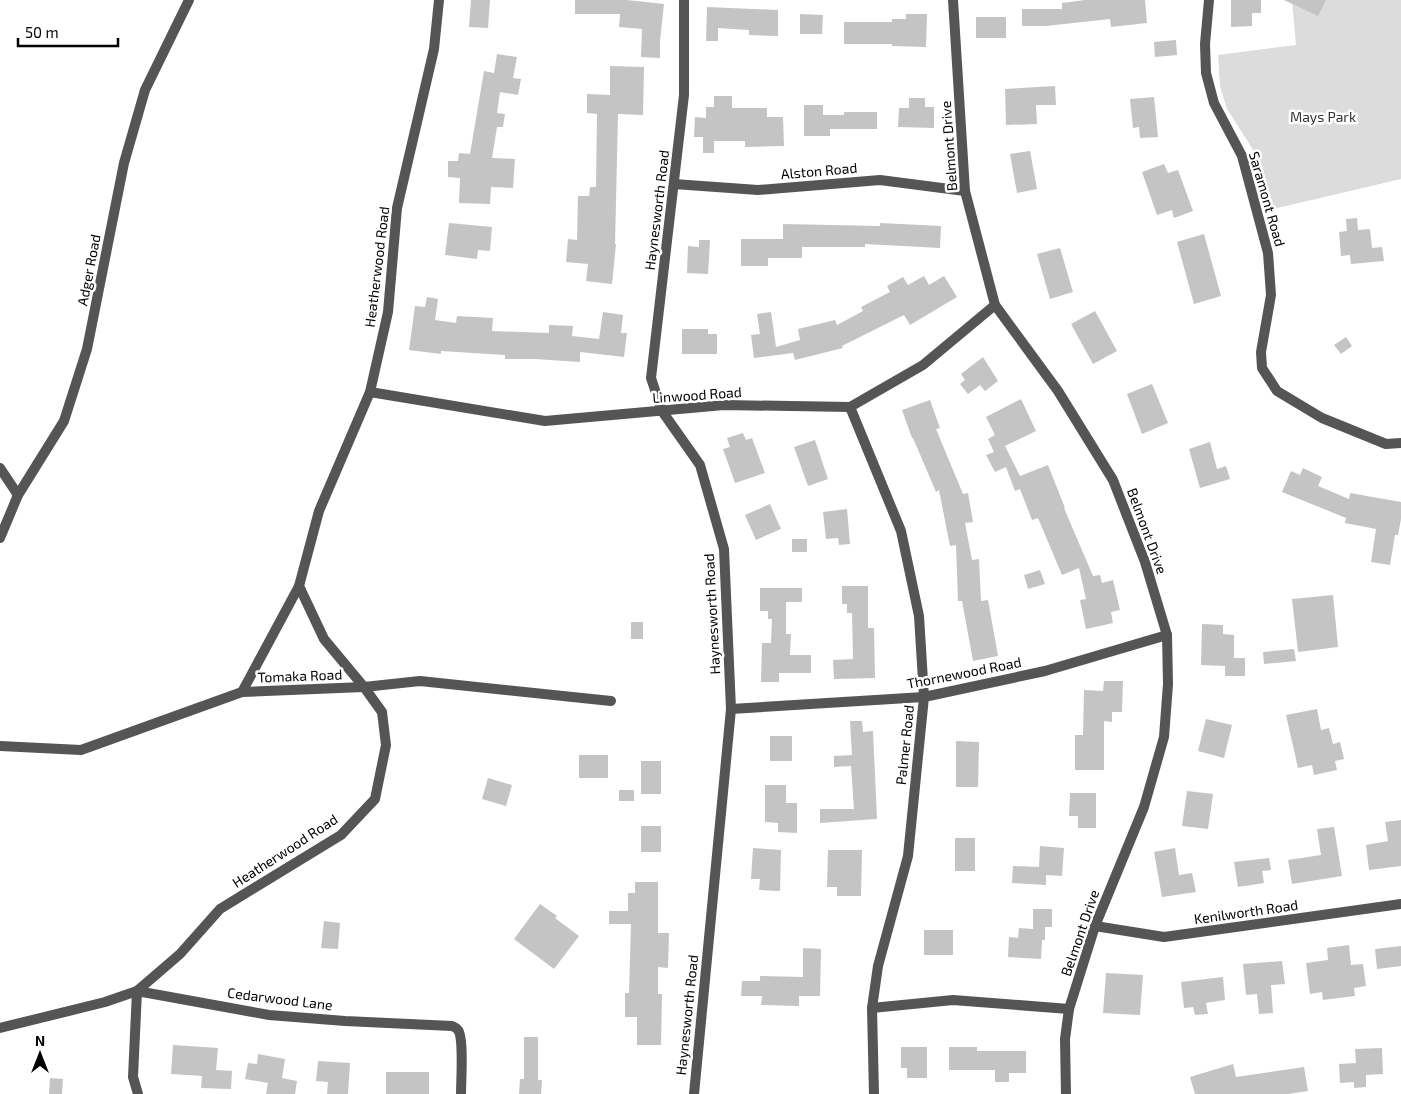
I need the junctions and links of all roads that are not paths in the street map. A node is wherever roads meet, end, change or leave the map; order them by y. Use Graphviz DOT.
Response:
graph roads {
  1 [pos="189,0"];
  2 [pos="439,0"];
  3 [pos="684,0"];
  4 [pos="953,0"];
  5 [pos="1209,0"];
  6 [pos="674,184"];
  7 [pos="965,191"];
  8 [pos="996,305"];
  9 [pos="370,392"];
  10 [pos="850,407"];
  11 [pos="662,411"];
  12 [pos="1401,443"];
  13 [pos="0,469"];
  14 [pos="18,495"];
  15 [pos="0,538"];
  16 [pos="299,586"];
  17 [pos="1167,635"];
  18 [pos="364,687"];
  19 [pos="242,692"];
  20 [pos="924,697"];
  21 [pos="611,701"];
  22 [pos="731,709"];
  23 [pos="0,746"];
  24 [pos="1401,904"];
  25 [pos="1095,926"];
  26 [pos="137,991"];
  27 [pos="872,1008"];
  28 [pos="1069,1009"];
  29 [pos="0,1028"];
  30 [pos="138,1094"];
  31 [pos="461,1094"];
  32 [pos="694,1094"];
  33 [pos="874,1094"];
  34 [pos="1066,1094"];
  1 -- 14 [label="street, Adger Road"];
  2 -- 9 [label="street, Heatherwood Road"];
  3 -- 6 [label="street, Haynesworth Road"];
  4 -- 7 [label="street, Belmont Drive"];
  5 -- 12 [label="street, Saramont Road"];
  6 -- 7 [label="street, Alston Road"];
  6 -- 11 [label="street, Haynesworth Road"];
  7 -- 8 [label="street, Belmont Drive"];
  8 -- 10 [label="street"];
  8 -- 17 [label="street, Belmont Drive"];
  9 -- 11 [label="street, Linwood Road"];
  9 -- 16 [label="street, Heatherwood Road"];
  10 -- 11 [label="street, Linwood Road"];
  10 -- 20 [label="street, Palmer Road"];
  11 -- 22 [label="street, Haynesworth Road"];
  13 -- 14 [label="street"];
  14 -- 15 [label="street, Adger Road"];
  16 -- 18 [label="street, Heatherwood Road"];
  16 -- 19 [label="street, Heatherwood Road"];
  17 -- 20 [label="street, Thornewood Road"];
  17 -- 25 [label="street, Belmont Drive"];
  18 -- 19 [label="street, Tomaka Road"];
  18 -- 21 [label="street, Tomaka Road"];
  18 -- 26 [label="street, Heatherwood Road"];
  19 -- 23 [label="street, Tomaka Road"];
  20 -- 22 [label="street, Thornewood Road"];
  20 -- 27 [label="street, Palmer Road"];
  22 -- 32 [label="street, Haynesworth Road"];
  24 -- 25 [label="street, Kenilworth Road"];
  25 -- 28 [label="street, Belmont Drive"];
  26 -- 29 [label="street, Heatherwood Road"];
  26 -- 30 [label="street"];
  26 -- 31 [label="street, Cedarwood Lane"];
  27 -- 28 [label="street"];
  27 -- 33 [label="street, Palmer Road"];
  28 -- 34 [label="street, Belmont Drive"];
}
